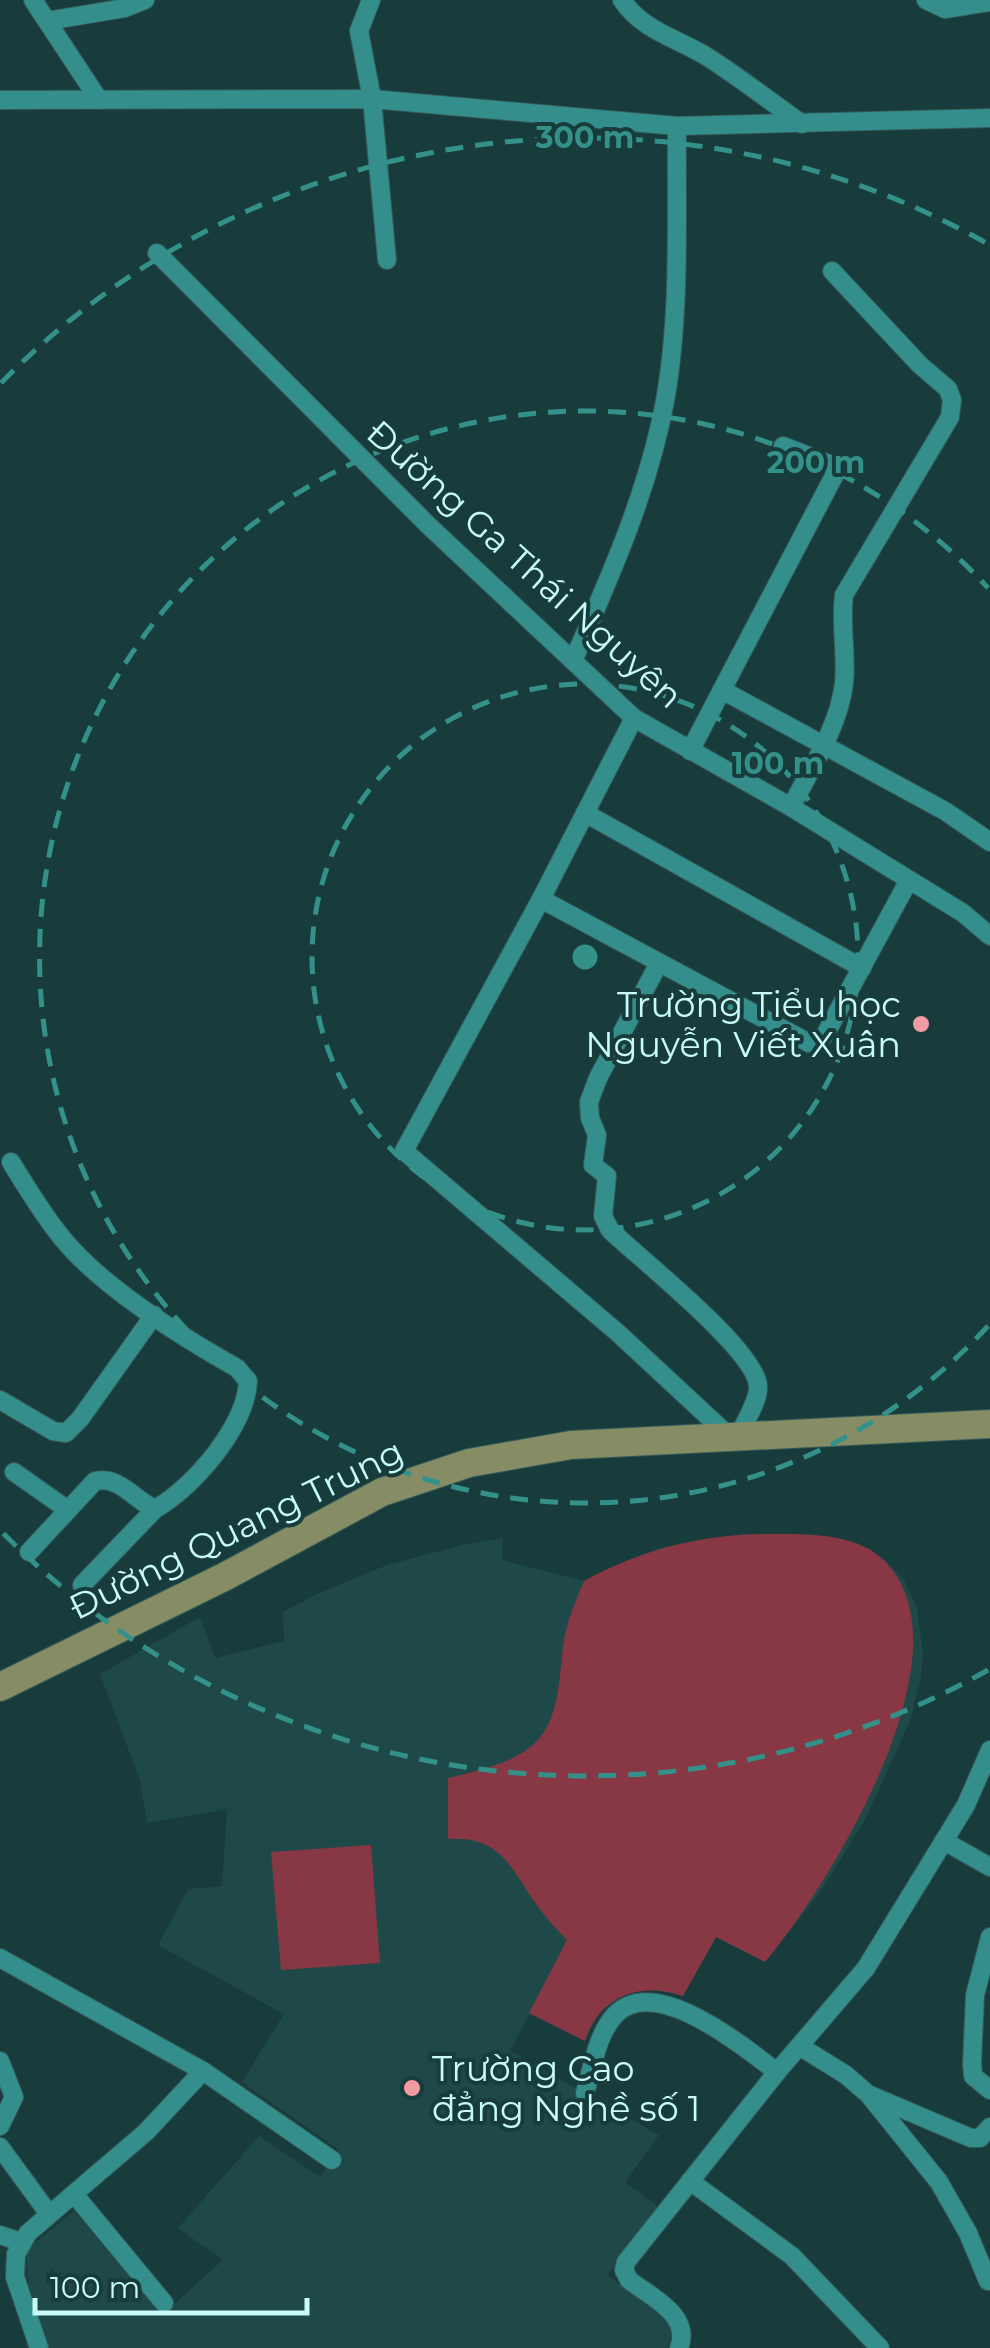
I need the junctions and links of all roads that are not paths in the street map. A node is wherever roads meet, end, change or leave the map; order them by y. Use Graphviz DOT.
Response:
graph roads {
  1 [pos="33,0"];
  2 [pos="145,0"];
  3 [pos="371,0"];
  4 [pos="622,0"];
  5 [pos="926,0"];
  6 [pos="990,2"];
  7 [pos="46,21"];
  8 [pos="372,99"];
  9 [pos="0,100"];
  10 [pos="99,100"];
  11 [pos="990,118"];
  12 [pos="802,124"];
  13 [pos="677,126"];
  14 [pos="156,253"];
  15 [pos="388,260"];
  16 [pos="832,271"];
  17 [pos="783,446"];
  18 [pos="573,661"];
  19 [pos="722,690"];
  20 [pos="634,718"];
  21 [pos="822,745"];
  22 [pos="690,751"];
  23 [pos="790,807"];
  24 [pos="585,813"];
  25 [pos="990,842"];
  26 [pos="910,880"];
  27 [pos="541,899"];
  28 [pos="990,936"];
  29 [pos="659,963"];
  30 [pos="862,968"];
  31 [pos="11,1162"];
  32 [pos="154,1315"];
  33 [pos="0,1400"];
  34 [pos="990,1424"];
  35 [pos="734,1437"];
  36 [pos="14,1472"];
  37 [pos="155,1508"];
  38 [pos="68,1510"];
  39 [pos="30,1552"];
  40 [pos="82,1585"];
  41 [pos="0,1687"];
  42 [pos="990,1750"];
  43 [pos="944,1841"];
  44 [pos="990,1867"];
  45 [pos="990,1937"];
  46 [pos="0,1958"];
  47 [pos="801,2047"];
  48 [pos="0,2061"];
  49 [pos="203,2071"];
  50 [pos="777,2072"];
  51 [pos="990,2090"];
  52 [pos="585,2094"];
  53 [pos="869,2095"];
  54 [pos="0,2126"];
  55 [pos="989,2130"];
  56 [pos="0,2147"];
  57 [pos="332,2160"];
  58 [pos="690,2181"];
  59 [pos="74,2194"];
  60 [pos="49,2214"];
  61 [pos="0,2234"];
  62 [pos="21,2242"];
  63 [pos="7,2266"];
  64 [pos="988,2280"];
  65 [pos="164,2303"];
  66 [pos="39,2348"];
  67 [pos="680,2348"];
  68 [pos="880,2348"];
  1 -- 7 [label="street"];
  2 -- 7 [label="street"];
  3 -- 8 [label="street"];
  4 -- 12 [label="street"];
  5 -- 6 [label="street"];
  7 -- 10 [label="street"];
  8 -- 10 [label="street"];
  8 -- 13 [label="street"];
  8 -- 15 [label="street"];
  9 -- 10 [label="street"];
  11 -- 12 [label="street"];
  12 -- 13 [label="street"];
  13 -- 18 [label="street"];
  14 -- 18 [label="street, Đường Ga Thái Nguyên"];
  16 -- 21 [label="street"];
  17 -- 19 [label="street"];
  18 -- 20 [label="street, Đường Ga Thái Nguyên"];
  19 -- 21 [label="street"];
  19 -- 22 [label="street"];
  20 -- 22 [label="street, Đường Ga Thái Nguyên"];
  20 -- 24 [label="street"];
  21 -- 23 [label="street"];
  21 -- 25 [label="street"];
  22 -- 23 [label="street, Đường Ga Thái Nguyên"];
  23 -- 26 [label="street, Đường Ga Thái Nguyên"];
  24 -- 27 [label="street"];
  24 -- 30 [label="street"];
  26 -- 28 [label="street, Đường Ga Thái Nguyên"];
  26 -- 30 [label="street"];
  27 -- 29 [label="street"];
  27 -- 35 [label="street"];
  29 -- 30 [label="street"];
  29 -- 35 [label="street"];
  31 -- 32 [label="street"];
  32 -- 33 [label="street"];
  32 -- 37 [label="street"];
  34 -- 35 [label="main road, Đường Quang Trung"];
  35 -- 41 [label="main road, Đường Quang Trung"];
  36 -- 38 [label="street"];
  37 -- 38 [label="street"];
  37 -- 40 [label="street"];
  38 -- 39 [label="street"];
  42 -- 43 [label="street"];
  43 -- 44 [label="street"];
  43 -- 47 [label="street"];
  45 -- 51 [label="street"];
  46 -- 49 [label="street"];
  47 -- 50 [label="street"];
  47 -- 53 [label="street"];
  48 -- 54 [label="street"];
  49 -- 57 [label="street"];
  49 -- 59 [label="street"];
  50 -- 52 [label="street"];
  50 -- 58 [label="street"];
  53 -- 55 [label="street"];
  53 -- 64 [label="street"];
  56 -- 60 [label="street"];
  58 -- 67 [label="street"];
  58 -- 68 [label="street"];
  59 -- 60 [label="street"];
  59 -- 65 [label="street"];
  60 -- 62 [label="street"];
  61 -- 62 [label="street"];
  62 -- 63 [label="street"];
  63 -- 66 [label="street"];
}
